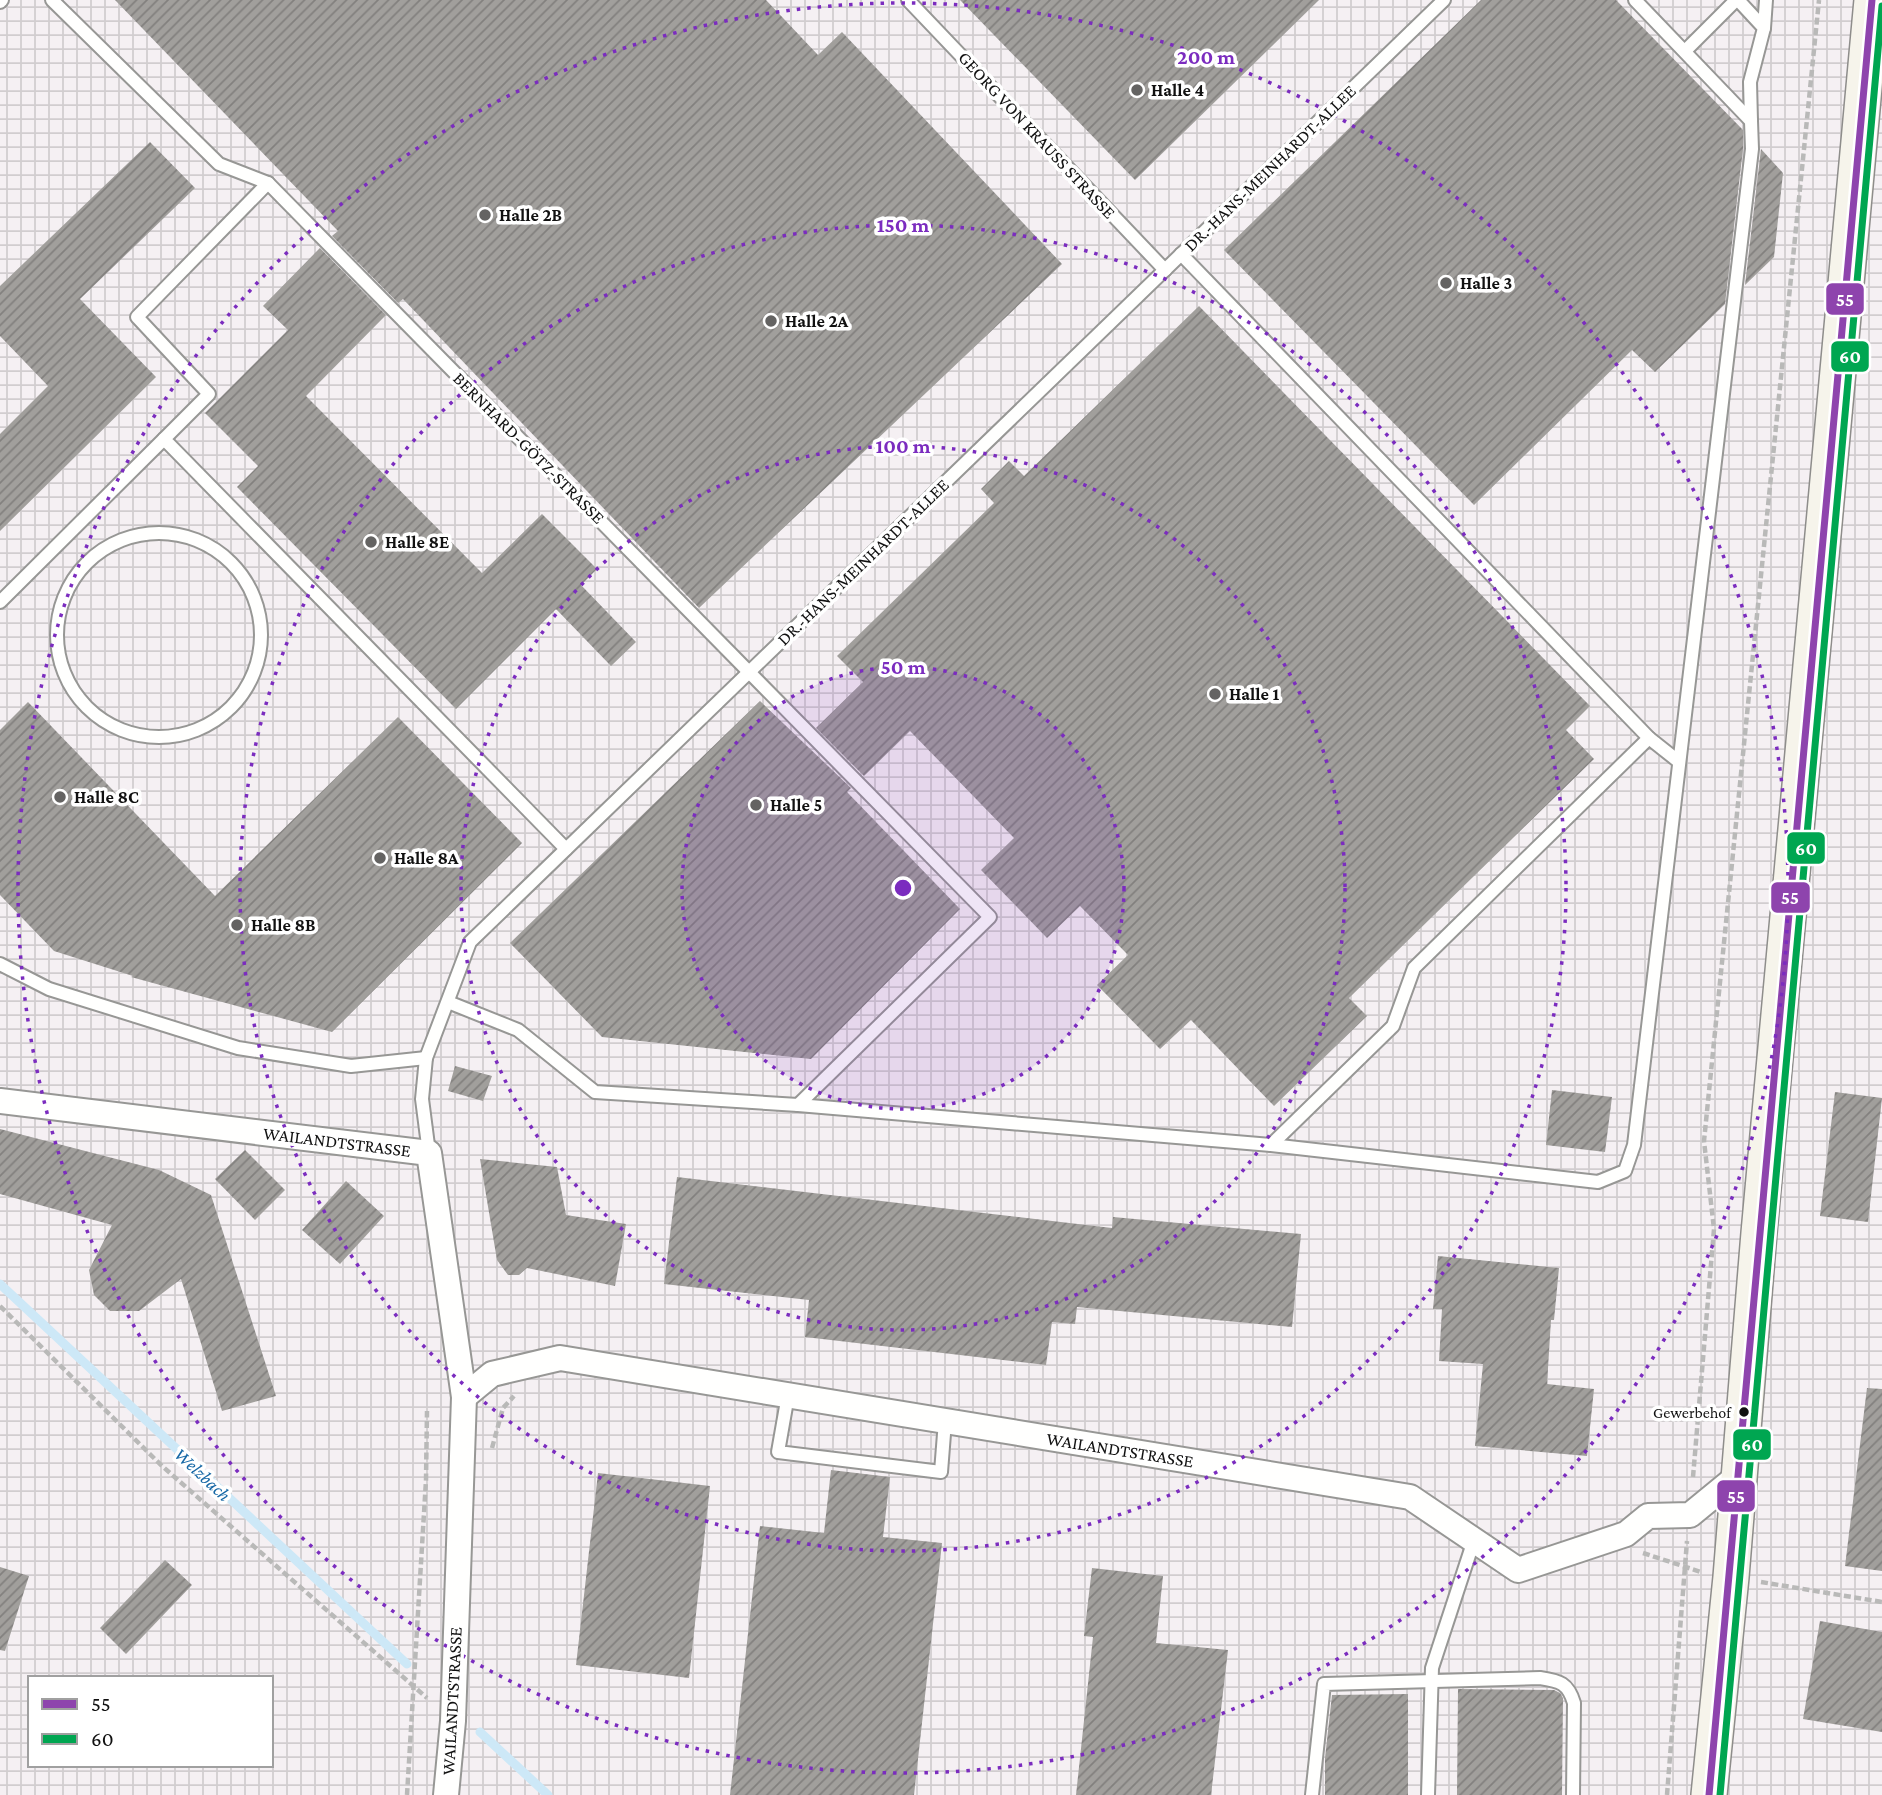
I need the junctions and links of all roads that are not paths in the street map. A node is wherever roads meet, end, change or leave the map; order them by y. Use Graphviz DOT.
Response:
graph roads {
  1 [pos="52,0"];
  2 [pos="908,0"];
  3 [pos="1444,0"];
  4 [pos="1635,0"];
  5 [pos="1737,0"];
  6 [pos="1766,0"];
  7 [pos="1872,0"];
  8 [pos="1763,28"];
  9 [pos="1686,49"];
  10 [pos="1751,121"];
  11 [pos="268,183"];
  12 [pos="1181,254"];
  13 [pos="1165,270"];
  14 [pos="164,439"];
  15 [pos="84,563"];
  16 [pos="0,602"];
  17 [pos="749,672"];
  18 [pos="1649,738"];
  19 [pos="1678,761"];
  20 [pos="566,849"];
  21 [pos="0,964"];
  22 [pos="447,1002"];
  23 [pos="426,1058"];
  24 [pos="0,1101"];
  25 [pos="798,1105"];
  26 [pos="1271,1145"];
  27 [pos="429,1153"];
  28 [pos="788,1395"];
  29 [pos="464,1397"];
  30 [pos="945,1421"];
  31 [pos="1740,1474"];
  32 [pos="1474,1540"];
  33 [pos="1432,1680"];
  34 [pos="446,1795"];
  35 [pos="1312,1795"];
  36 [pos="1428,1795"];
  37 [pos="1573,1795"];
  38 [pos="1709,1795"];
  1 -- 11 [label="lane, BERNHARD-GÖTZ-STRASSE"];
  2 -- 13 [label="lane, GEORG VON KRAUSS STRASSE"];
  3 -- 12 [label="lane, DR.-HANS-MEINHARDT-ALLEE"];
  4 -- 10 [label="lane"];
  5 -- 8 [label="lane"];
  5 -- 9 [label="lane"];
  6 -- 8 [label="lane"];
  7 -- 31 [label="main road"];
  8 -- 10 [label="lane"];
  10 -- 19 [label="lane"];
  11 -- 14 [label="lane"];
  11 -- 17 [label="lane, BERNHARD-GÖTZ-STRASSE"];
  12 -- 13 [label="lane, DR.-HANS-MEINHARDT-ALLEE"];
  12 -- 18 [label="lane"];
  13 -- 17 [label="lane, DR.-HANS-MEINHARDT-ALLEE"];
  14 -- 16 [label="lane"];
  14 -- 20 [label="lane"];
  15 -- 15 [label="lane"];
  17 -- 20 [label="lane, DR.-HANS-MEINHARDT-ALLEE"];
  17 -- 25 [label="lane, BERNHARD-GÖTZ-STRASSE"];
  18 -- 19 [label="lane"];
  18 -- 26 [label="lane"];
  19 -- 26 [label="lane"];
  20 -- 22 [label="lane, DR.-HANS-MEINHARDT-ALLEE"];
  21 -- 23 [label="lane"];
  22 -- 23 [label="lane, DR.-HANS-MEINHARDT-ALLEE"];
  22 -- 25 [label="lane"];
  23 -- 27 [label="lane, DR.-HANS-MEINHARDT-ALLEE"];
  24 -- 27 [label="street, WAILANDTSTRASSE"];
  25 -- 26 [label="lane"];
  27 -- 29 [label="street, WAILANDTSTRASSE"];
  28 -- 29 [label="street, WAILANDTSTRASSE"];
  28 -- 30 [label="street, WAILANDTSTRASSE"];
  28 -- 30 [label="lane"];
  29 -- 34 [label="street, WAILANDTSTRASSE"];
  30 -- 32 [label="street, WAILANDTSTRASSE"];
  31 -- 32 [label="street, WAILANDTSTRASSE"];
  31 -- 38 [label="main road"];
  32 -- 33 [label="lane"];
  33 -- 35 [label="lane"];
  33 -- 36 [label="lane"];
  33 -- 37 [label="lane"];
}
